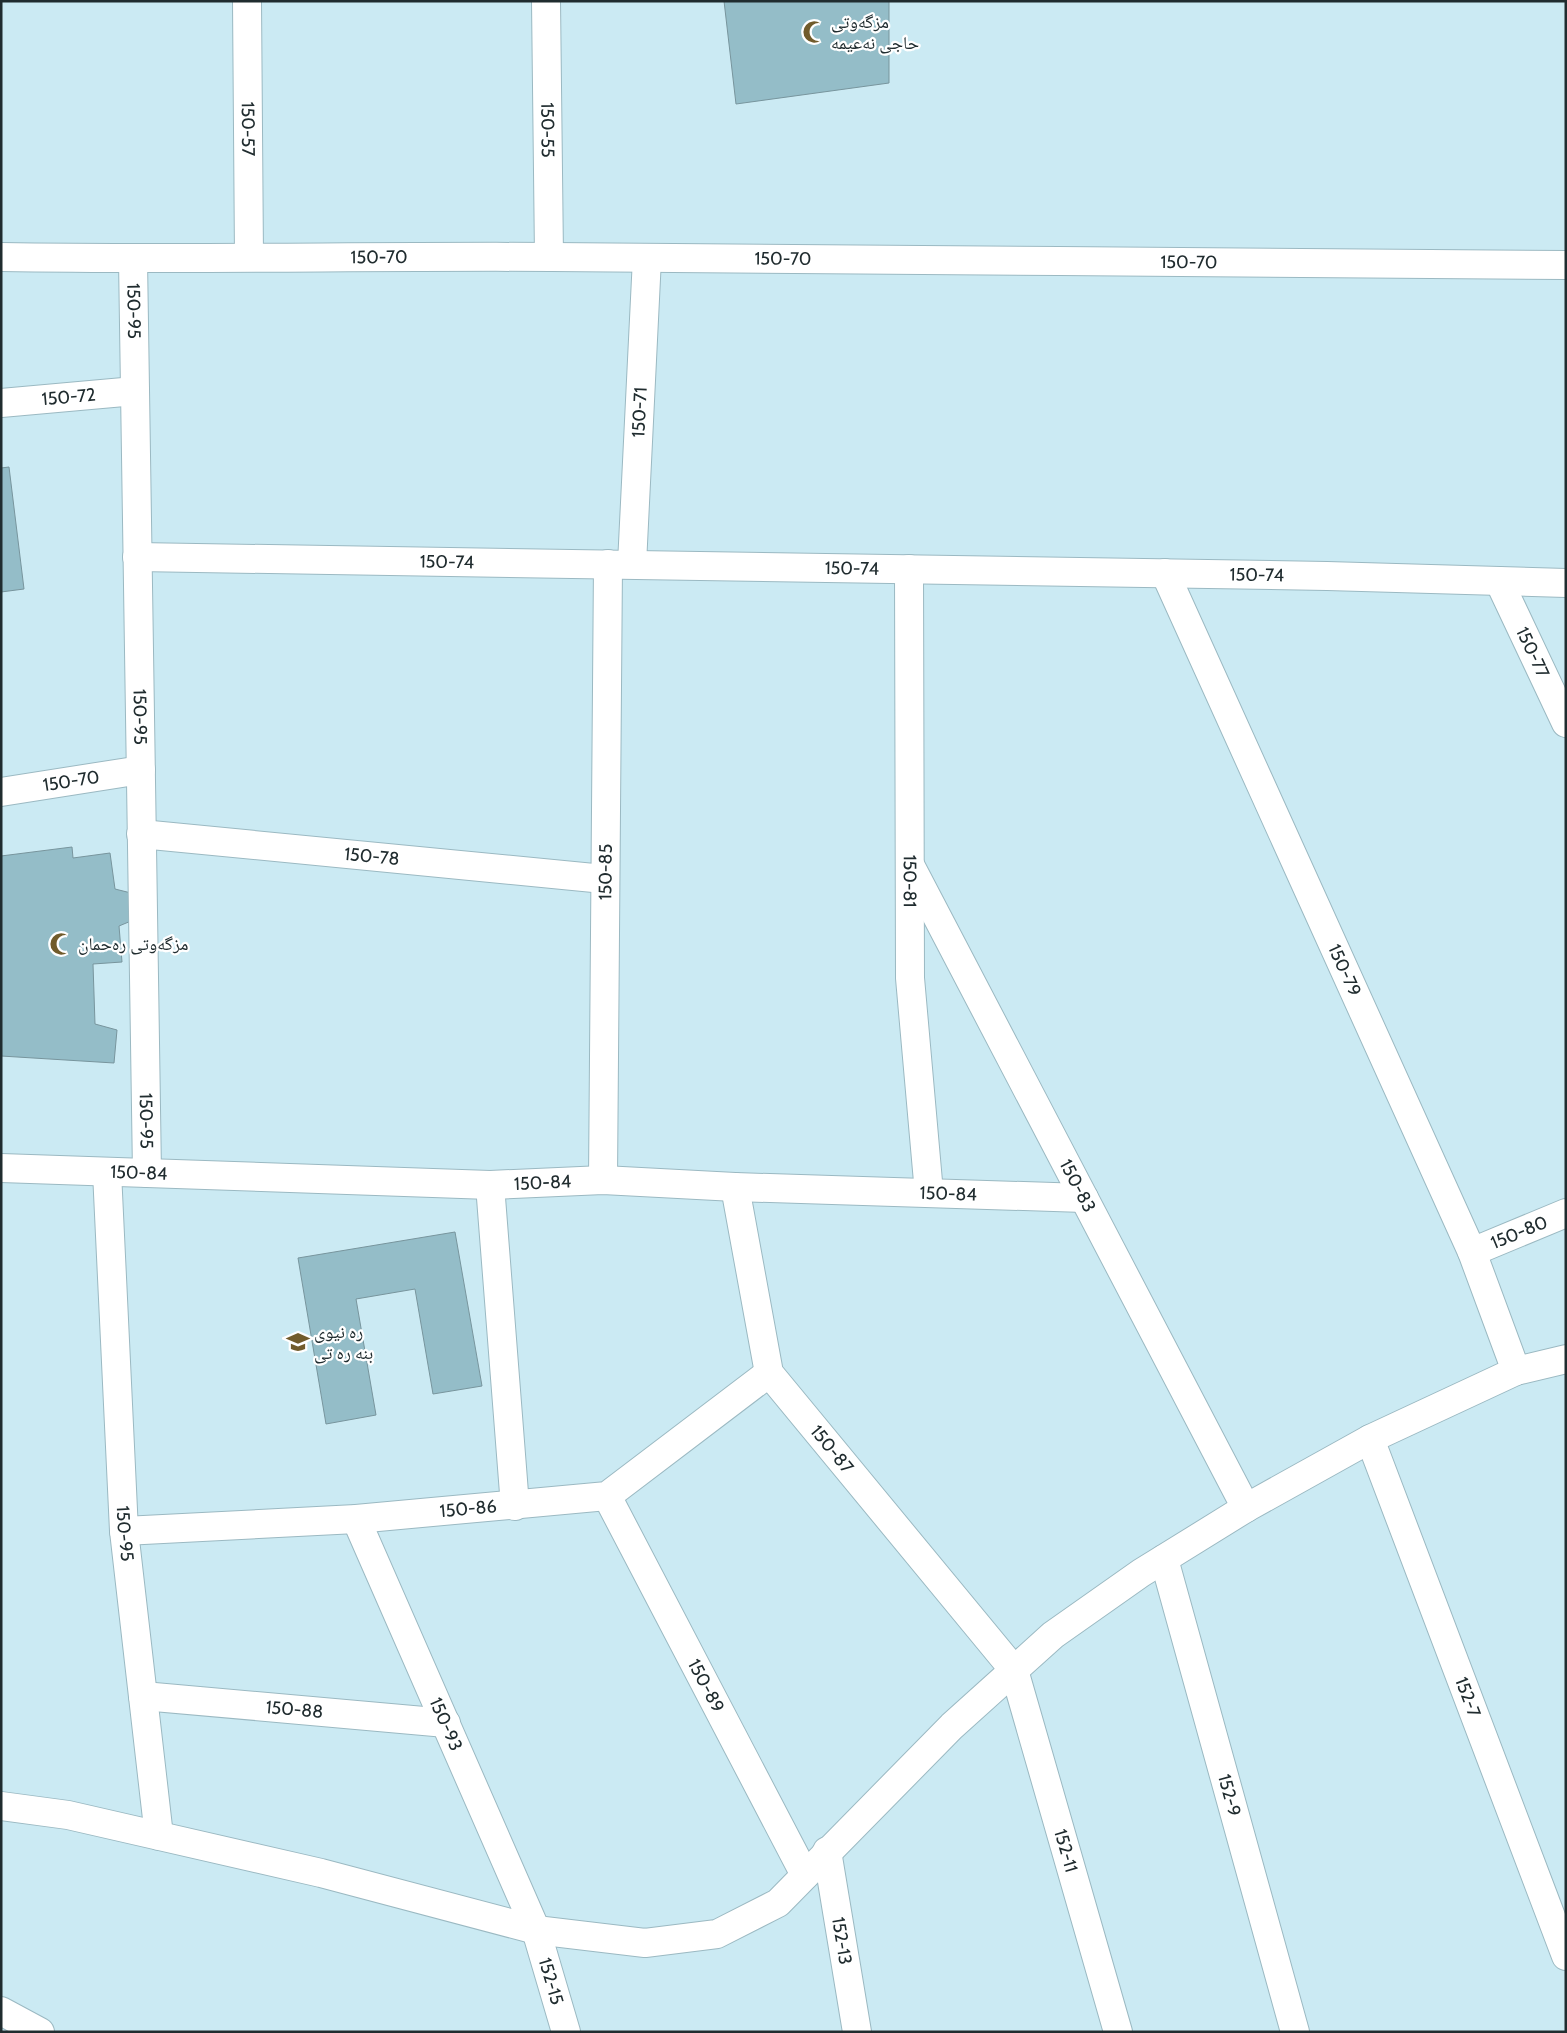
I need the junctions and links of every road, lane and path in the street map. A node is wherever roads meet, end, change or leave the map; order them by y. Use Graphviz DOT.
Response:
graph roads {
  1 [pos="247,1"];
  2 [pos="546,1"];
  3 [pos="1,257"];
  4 [pos="249,257"];
  5 [pos="549,257"];
  6 [pos="647,258"];
  7 [pos="133,259"];
  8 [pos="1566,266"];
  9 [pos="135,391"];
  10 [pos="1,403"];
  11 [pos="137,557"];
  12 [pos="620,564"];
  13 [pos="909,569"];
  14 [pos="1165,573"];
  15 [pos="1499,581"];
  16 [pos="1566,583"];
  17 [pos="1566,722"];
  18 [pos="141,770"];
  19 [pos="1,792"];
  20 [pos="142,834"];
  21 [pos="910,865"];
  22 [pos="604,879"];
  23 [pos="1,1168"];
  24 [pos="107,1172"];
  25 [pos="147,1173"];
  26 [pos="602,1180"];
  27 [pos="490,1184"];
  28 [pos="735,1187"];
  29 [pos="929,1193"];
  30 [pos="1084,1198"];
  31 [pos="1566,1213"];
  32 [pos="1472,1252"];
  33 [pos="1566,1359"];
  34 [pos="1516,1371"];
  35 [pos="769,1373"];
  36 [pos="1370,1439"];
  37 [pos="607,1496"];
  38 [pos="515,1506"];
  39 [pos="1246,1508"];
  40 [pos="356,1519"];
  41 [pos="124,1531"];
  42 [pos="1164,1559"];
  43 [pos="1014,1670"];
  44 [pos="143,1696"];
  45 [pos="446,1723"];
  46 [pos="1,1806"];
  47 [pos="158,1836"];
  48 [pos="827,1851"];
  49 [pos="805,1875"];
  50 [pos="536,1930"];
  51 [pos="1566,1956"];
  52 [pos="1,2011"];
  53 [pos="40,2032"];
  54 [pos="566,2032"];
  55 [pos="857,2032"];
  56 [pos="1118,2032"];
  57 [pos="1296,2032"];
  1 -- 4 [label="street, 150-57"];
  2 -- 5 [label="street, 150-55"];
  3 -- 7 [label="street, 150-70"];
  4 -- 5 [label="street, 150-70"];
  4 -- 7 [label="street, 150-70"];
  5 -- 6 [label="street, 150-70"];
  6 -- 8 [label="street, 150-70"];
  6 -- 12 [label="street, 150-71"];
  7 -- 9 [label="street, 150-95"];
  9 -- 10 [label="street, 150-72"];
  9 -- 11 [label="street, 150-95"];
  11 -- 12 [label="street, 150-74"];
  11 -- 18 [label="street, 150-95"];
  12 -- 13 [label="street, 150-74"];
  12 -- 22 [label="street, 150-85"];
  13 -- 14 [label="street, 150-74"];
  13 -- 21 [label="street, 150-81"];
  14 -- 15 [label="street, 150-74"];
  14 -- 32 [label="street, 150-79"];
  15 -- 16 [label="street, 150-74"];
  15 -- 17 [label="street, 150-77"];
  18 -- 19 [label="street, 150-70"];
  18 -- 20 [label="street, 150-95"];
  20 -- 22 [label="street, 150-78"];
  20 -- 25 [label="street, 150-95"];
  21 -- 29 [label="street, 150-81"];
  21 -- 30 [label="street, 150-83"];
  22 -- 26 [label="street, 150-85"];
  23 -- 24 [label="street, 150-84"];
  24 -- 25 [label="street, 150-84"];
  24 -- 41 [label="street, 150-95"];
  25 -- 27 [label="street, 150-84"];
  26 -- 27 [label="street, 150-84"];
  26 -- 28 [label="street, 150-84"];
  27 -- 38 [label="street"];
  28 -- 29 [label="street, 150-84"];
  28 -- 35 [label="street, 150-87"];
  29 -- 30 [label="street, 150-84"];
  30 -- 39 [label="street, 150-83"];
  31 -- 32 [label="street, 150-80"];
  32 -- 34 [label="street, 150-79"];
  33 -- 34 [label="street"];
  34 -- 36 [label="street"];
  35 -- 37 [label="street"];
  35 -- 43 [label="street, 150-87"];
  36 -- 39 [label="street"];
  36 -- 51 [label="street, 152-7"];
  37 -- 38 [label="street, 150-86"];
  37 -- 49 [label="street, 150-89"];
  38 -- 40 [label="street, 150-86"];
  39 -- 42 [label="street"];
  40 -- 41 [label="street, 150-86"];
  40 -- 45 [label="street, 150-93"];
  41 -- 44 [label="street, 150-95"];
  42 -- 43 [label="street"];
  42 -- 57 [label="street, 152-9"];
  43 -- 48 [label="street"];
  43 -- 56 [label="street, 152-11"];
  44 -- 45 [label="street, 150-88"];
  44 -- 47 [label="street, 150-95"];
  45 -- 50 [label="street, 150-93"];
  46 -- 47 [label="street"];
  47 -- 50 [label="street"];
  48 -- 49 [label="street"];
  48 -- 55 [label="street, 152-13"];
  49 -- 50 [label="street"];
  50 -- 54 [label="street, 152-15"];
  52 -- 53 [label="street"];
}
